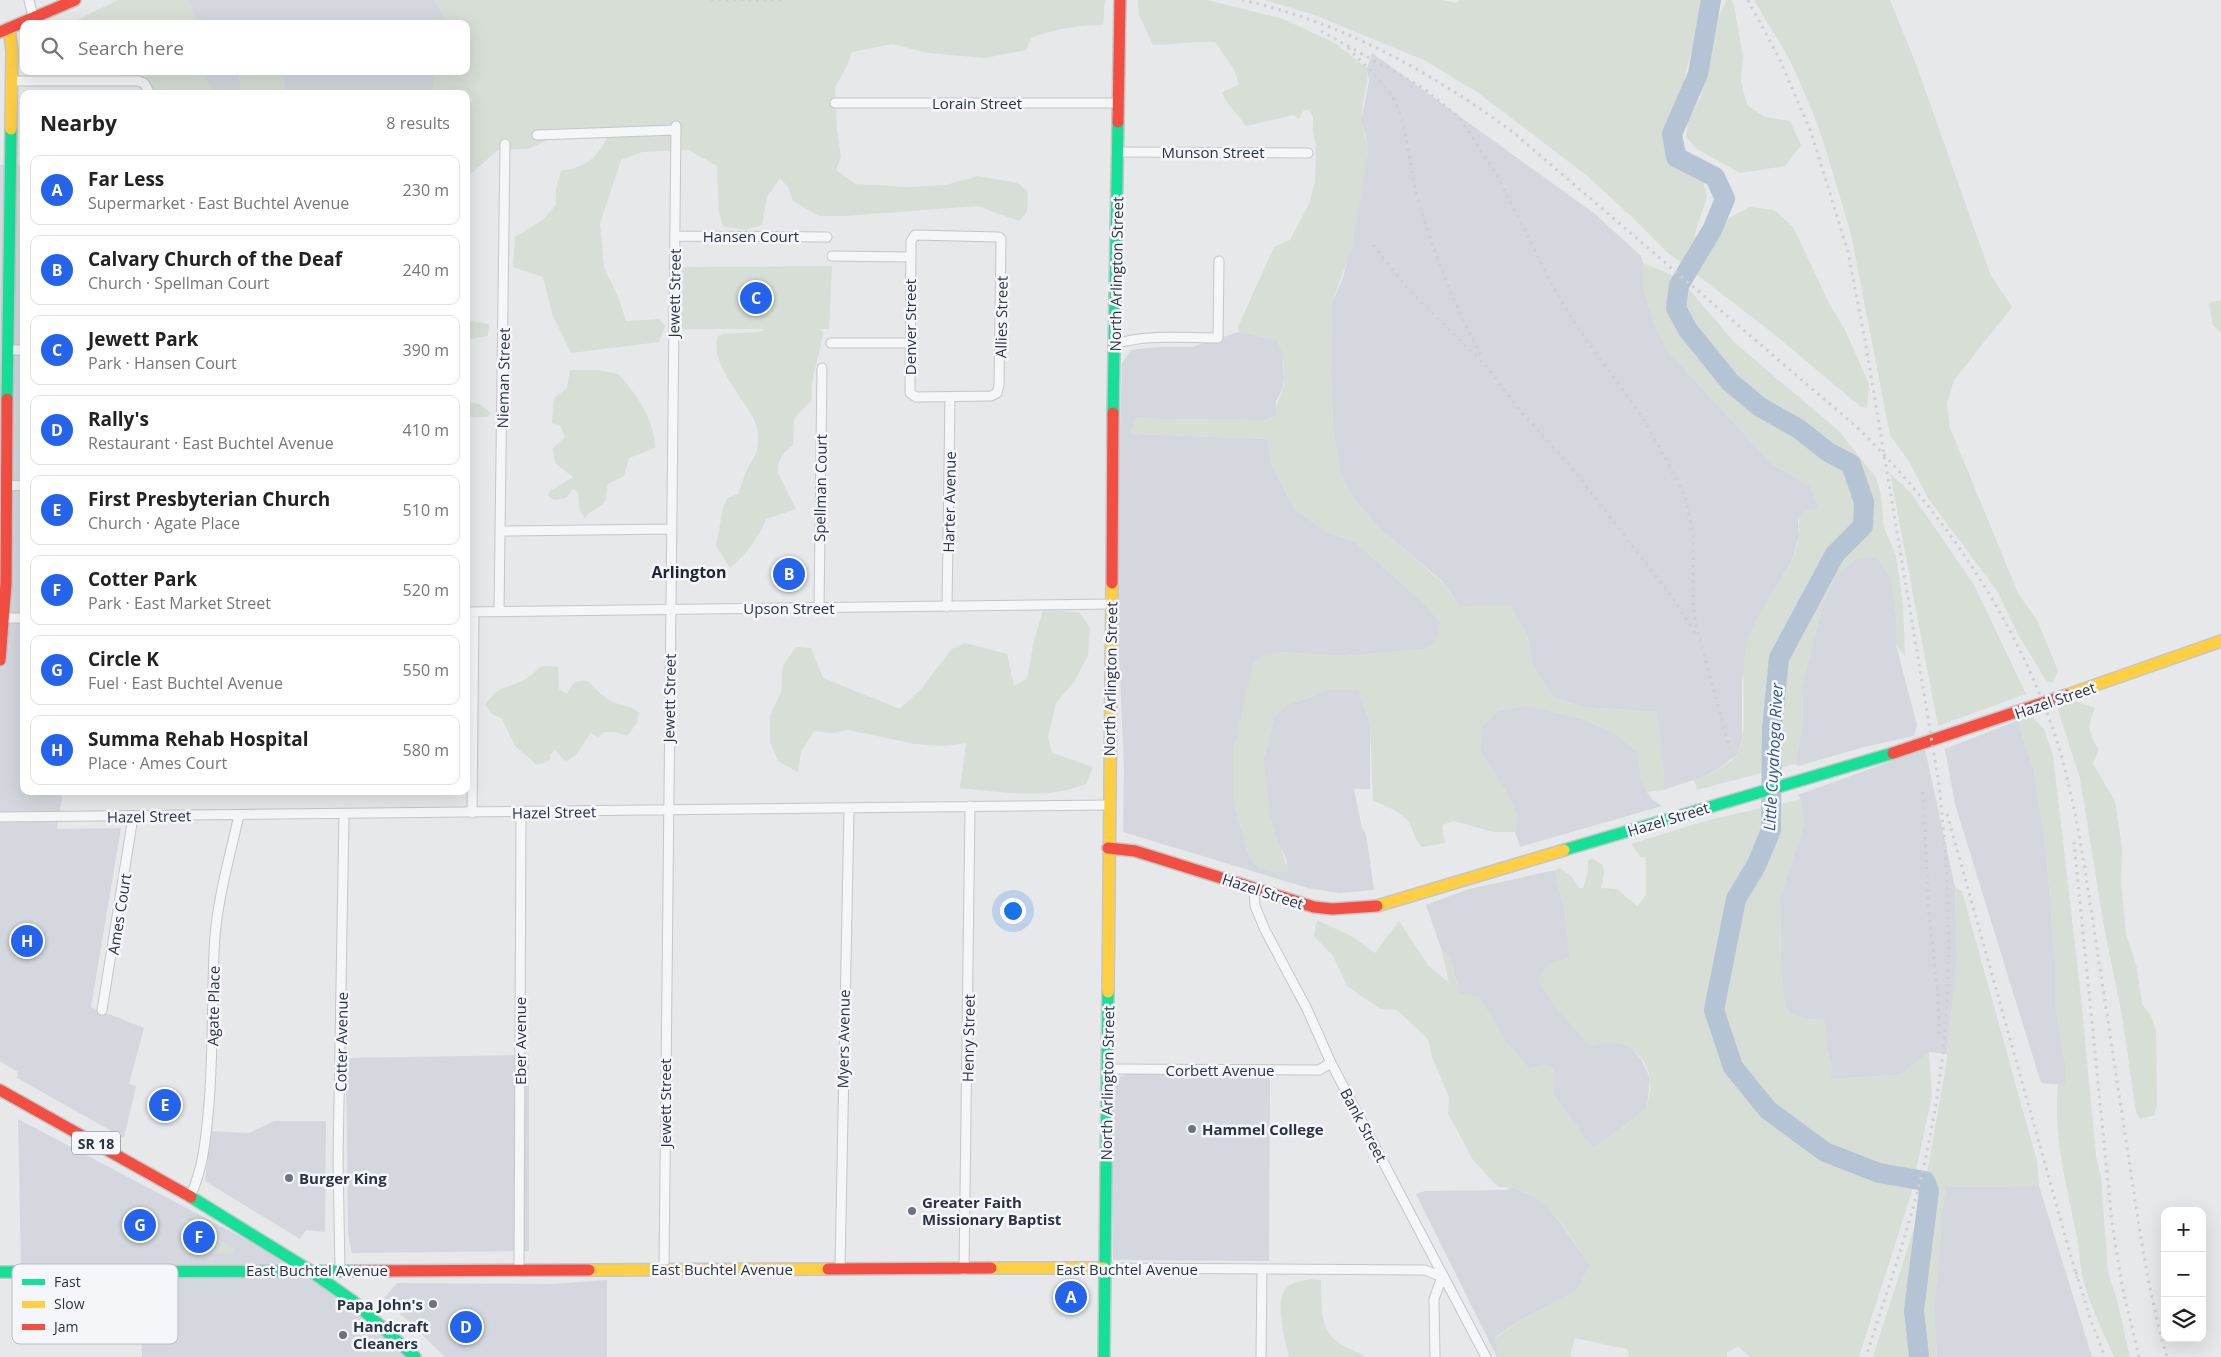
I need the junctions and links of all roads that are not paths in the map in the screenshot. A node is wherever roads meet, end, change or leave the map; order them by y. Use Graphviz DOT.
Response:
graph roads {
  1 [pos="29,0"];
  2 [pos="75,0"];
  3 [pos="1120,0"];
  4 [pos="34,17"];
  5 [pos="27,20"];
  6 [pos="20,23"];
  7 [pos="4,30"];
  8 [pos="0,74"];
  9 [pos="11,85"];
  10 [pos="148,90"];
  11 [pos="835,103"];
  12 [pos="1119,103"];
  13 [pos="537,135"];
  14 [pos="505,144"];
  15 [pos="1118,152"];
  16 [pos="1308,153"];
  17 [pos="675,236"];
  18 [pos="827,237"];
  19 [pos="912,237"];
  20 [pos="832,256"];
  21 [pos="910,257"];
  22 [pos="1219,261"];
  23 [pos="831,343"];
  24 [pos="910,343"];
  25 [pos="1114,344"];
  26 [pos="9,350"];
  27 [pos="20,350"];
  28 [pos="822,368"];
  29 [pos="950,397"];
  30 [pos="3,458"];
  31 [pos="20,485"];
  32 [pos="7,486"];
  33 [pos="671,529"];
  34 [pos="501,531"];
  35 [pos="1111,604"];
  36 [pos="947,606"];
  37 [pos="818,608"];
  38 [pos="670,610"];
  39 [pos="499,611"];
  40 [pos="470,612"];
  41 [pos="3,618"];
  42 [pos="20,618"];
  43 [pos="2221,641"];
  44 [pos="0,660"];
  45 [pos="1109,805"];
  46 [pos="970,806"];
  47 [pos="849,809"];
  48 [pos="669,810"];
  49 [pos="521,812"];
  50 [pos="472,813"];
  51 [pos="344,814"];
  52 [pos="239,815"];
  53 [pos="133,817"];
  54 [pos="0,818"];
  55 [pos="1108,848"];
  56 [pos="1254,889"];
  57 [pos="102,1010"];
  58 [pos="1331,1063"];
  59 [pos="1108,1070"];
  60 [pos="0,1090"];
  61 [pos="190,1197"];
  62 [pos="1104,1268"];
  63 [pos="519,1269"];
  64 [pos="664,1269"];
  65 [pos="840,1269"];
  66 [pos="1262,1269"];
  67 [pos="308,1270"];
  68 [pos="340,1270"];
  69 [pos="964,1270"];
  70 [pos="178,1271"];
  71 [pos="1442,1276"];
  72 [pos="415,1357"];
  73 [pos="1104,1357"];
  74 [pos="1261,1357"];
  75 [pos="1434,1357"];
  76 [pos="1486,1357"];
  1 -- 4 [label="street"];
  2 -- 4 [label="street"];
  3 -- 12 [label="street, North Arlington Street"];
  4 -- 5 [label="street"];
  6 -- 7 [label="street"];
  7 -- 9 [label="street"];
  8 -- 9 [label="street"];
  9 -- 10 [label="street"];
  9 -- 26 [label="street"];
  11 -- 12 [label="street, Lorain Street"];
  12 -- 15 [label="street, North Arlington Street"];
  13 -- 17 [label="street, Jewett Street"];
  14 -- 34 [label="street, Nieman Street"];
  15 -- 16 [label="street, Munson Street"];
  15 -- 25 [label="street, North Arlington Street"];
  17 -- 18 [label="street, Hansen Court"];
  17 -- 33 [label="street, Jewett Street"];
  19 -- 21 [label="street, Denver Street"];
  19 -- 29 [label="street, Allies Street"];
  20 -- 21 [label="street"];
  21 -- 24 [label="street, Denver Street"];
  22 -- 25 [label="street"];
  23 -- 24 [label="street"];
  24 -- 29 [label="street, Denver Street"];
  25 -- 35 [label="street, North Arlington Street"];
  26 -- 27 [label="street"];
  26 -- 30 [label="street"];
  28 -- 37 [label="street, Spellman Court"];
  29 -- 36 [label="street, Harter Avenue"];
  30 -- 32 [label="street"];
  31 -- 32 [label="street"];
  32 -- 41 [label="street"];
  33 -- 34 [label="street"];
  33 -- 38 [label="street, Jewett Street"];
  34 -- 39 [label="street, Nieman Street"];
  35 -- 36 [label="street, Upson Street"];
  35 -- 45 [label="street, North Arlington Street"];
  36 -- 37 [label="street, Upson Street"];
  37 -- 38 [label="street, Upson Street"];
  38 -- 39 [label="street, Upson Street"];
  38 -- 48 [label="street, Jewett Street"];
  39 -- 40 [label="street, Upson Street"];
  40 -- 50 [label="street"];
  41 -- 42 [label="street"];
  41 -- 44 [label="street"];
  43 -- 56 [label="street, Hazel Street"];
  45 -- 46 [label="street, Hazel Street"];
  45 -- 55 [label="street, North Arlington Street"];
  46 -- 47 [label="street, Hazel Street"];
  46 -- 69 [label="street, Henry Street"];
  47 -- 48 [label="street, Hazel Street"];
  47 -- 65 [label="street, Myers Avenue"];
  48 -- 49 [label="street, Hazel Street"];
  48 -- 64 [label="street, Jewett Street"];
  49 -- 50 [label="street, Hazel Street"];
  49 -- 63 [label="street, Eber Avenue"];
  50 -- 51 [label="street, Hazel Street"];
  51 -- 52 [label="street, Hazel Street"];
  51 -- 68 [label="street, Cotter Avenue"];
  52 -- 53 [label="street, Hazel Street"];
  52 -- 61 [label="street, Agate Place"];
  53 -- 54 [label="street, Hazel Street"];
  53 -- 57 [label="street, Ames Court"];
  55 -- 56 [label="street, Hazel Street"];
  55 -- 59 [label="street, North Arlington Street"];
  56 -- 58 [label="street, Bank Street"];
  58 -- 59 [label="street, Corbett Avenue"];
  58 -- 71 [label="street, Bank Street"];
  59 -- 62 [label="street, North Arlington Street"];
  60 -- 61 [label="street, SR 18"];
  61 -- 67 [label="street, SR 18"];
  62 -- 66 [label="street, East Buchtel Avenue"];
  62 -- 69 [label="street, East Buchtel Avenue"];
  62 -- 73 [label="street, North Arlington Street"];
  63 -- 64 [label="street, East Buchtel Avenue"];
  63 -- 68 [label="street, East Buchtel Avenue"];
  64 -- 65 [label="street, East Buchtel Avenue"];
  65 -- 69 [label="street, East Buchtel Avenue"];
  66 -- 71 [label="street, East Buchtel Avenue"];
  66 -- 74 [label="street"];
  67 -- 68 [label="street, East Buchtel Avenue"];
  67 -- 70 [label="street, East Buchtel Avenue"];
  67 -- 72 [label="street, SR 18"];
  71 -- 75 [label="street"];
  71 -- 76 [label="street, Bank Street"];
}
